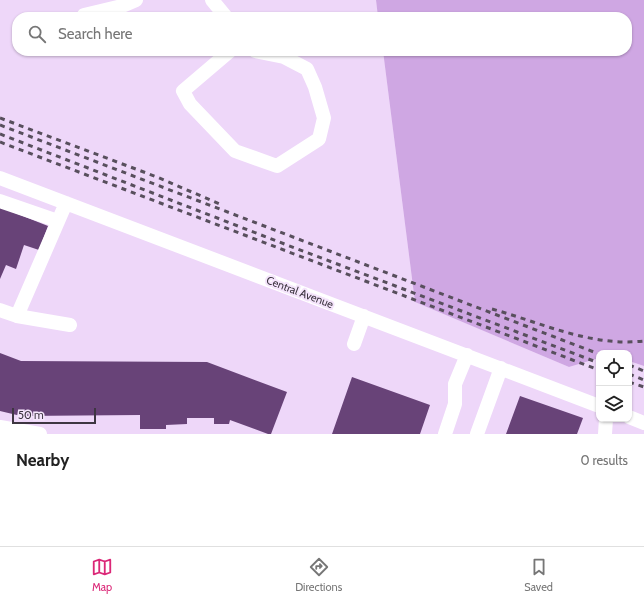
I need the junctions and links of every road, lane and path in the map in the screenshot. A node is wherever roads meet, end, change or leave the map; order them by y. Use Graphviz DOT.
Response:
graph roads {
  1 [pos="136,0"];
  2 [pos="212,0"];
  3 [pos="97,12"];
  4 [pos="222,12"];
  5 [pos="224,56"];
  6 [pos="279,56"];
  7 [pos="0,178"];
  8 [pos="0,201"];
  9 [pos="66,202"];
  10 [pos="58,220"];
  11 [pos="0,310"];
  12 [pos="16,316"];
  13 [pos="364,316"];
  14 [pos="70,325"];
  15 [pos="354,344"];
  16 [pos="467,355"];
  17 [pos="501,368"];
  18 [pos="596,405"];
  19 [pos="632,418"];
  20 [pos="606,422"];
  21 [pos="644,424"];
  22 [pos="0,427"];
  23 [pos="40,434"];
  24 [pos="446,434"];
  25 [pos="477,434"];
  26 [pos="605,434"];
  1 -- 3 [label="street"];
  2 -- 4 [label="street"];
  5 -- 6 [label="street"];
  7 -- 9 [label="street, Central Avenue"];
  8 -- 10 [label="street"];
  9 -- 10 [label="street"];
  9 -- 13 [label="street, Central Avenue"];
  10 -- 12 [label="street"];
  11 -- 12 [label="street"];
  12 -- 14 [label="street"];
  13 -- 15 [label="street"];
  13 -- 16 [label="street, Central Avenue"];
  16 -- 17 [label="street, Central Avenue"];
  16 -- 24 [label="street"];
  17 -- 18 [label="street, Central Avenue"];
  17 -- 25 [label="street"];
  19 -- 21 [label="street"];
  20 -- 26 [label="street"];
  22 -- 23 [label="street"];
}
